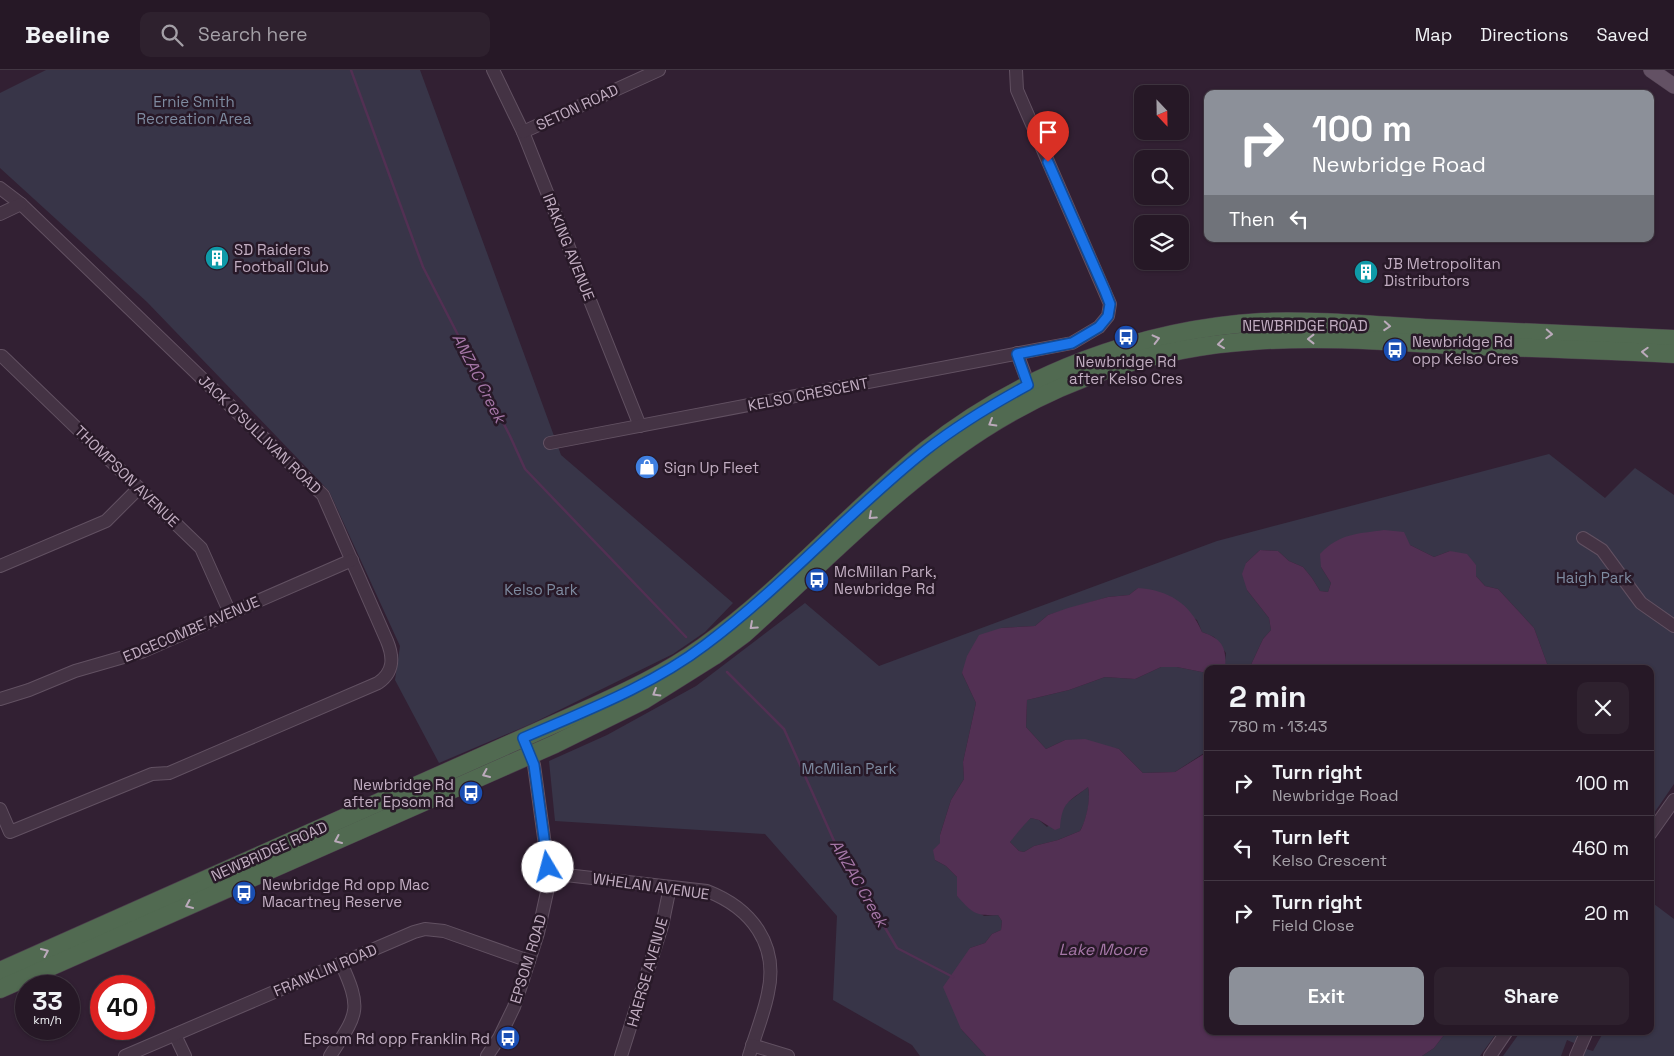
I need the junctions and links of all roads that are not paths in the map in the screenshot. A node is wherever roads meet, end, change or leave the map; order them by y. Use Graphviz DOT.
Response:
graph roads {
  1 [pos="493,70"];
  2 [pos="659,70"];
  3 [pos="1016,70"];
  4 [pos="1651,70"];
  5 [pos="1674,86"];
  6 [pos="523,132"];
  7 [pos="0,188"];
  8 [pos="21,204"];
  9 [pos="0,214"];
  10 [pos="1674,339"];
  11 [pos="1017,354"];
  12 [pos="1674,354"];
  13 [pos="0,356"];
  14 [pos="1032,392"];
  15 [pos="640,426"];
  16 [pos="550,443"];
  17 [pos="139,488"];
  18 [pos="1583,538"];
  19 [pos="352,560"];
  20 [pos="0,566"];
  21 [pos="230,613"];
  22 [pos="1674,626"];
  23 [pos="691,663"];
  24 [pos="0,699"];
  25 [pos="523,738"];
  26 [pos="531,755"];
  27 [pos="1674,800"];
  28 [pos="0,809"];
  29 [pos="1654,828"];
  30 [pos="548,873"];
  31 [pos="670,887"];
  32 [pos="529,961"];
  33 [pos="341,963"];
  34 [pos="0,971"];
  35 [pos="0,989"];
  36 [pos="175,1035"];
  37 [pos="1504,1035"];
  38 [pos="1585,1035"];
  39 [pos="750,1051"];
  40 [pos="125,1056"];
  41 [pos="185,1056"];
  42 [pos="330,1056"];
  43 [pos="487,1056"];
  44 [pos="621,1056"];
  45 [pos="788,1056"];
  46 [pos="1490,1056"];
  47 [pos="1576,1056"];
  1 -- 6 [label="street, IRAKING AVENUE"];
  2 -- 6 [label="street, SETON ROAD"];
  3 -- 11 [label="street, KELSO CRESCENT"];
  4 -- 5 [label="main road"];
  6 -- 15 [label="street, IRAKING AVENUE"];
  7 -- 8 [label="street, JACK O'SULLIVAN ROAD"];
  8 -- 9 [label="street"];
  8 -- 19 [label="street, JACK O'SULLIVAN ROAD"];
  14 -- 10 [label="highway, NEWBRIDGE ROAD, one-way"];
  11 -- 14 [label="street"];
  11 -- 15 [label="street, KELSO CRESCENT"];
  12 -- 14 [label="highway, NEWBRIDGE ROAD, one-way"];
  13 -- 17 [label="street, THOMPSON AVENUE"];
  14 -- 23 [label="highway, NEWBRIDGE ROAD"];
  15 -- 16 [label="street, KELSO CRESCENT"];
  17 -- 20 [label="street"];
  17 -- 21 [label="street, THOMPSON AVENUE"];
  18 -- 22 [label="street"];
  19 -- 21 [label="street, EDGECOMBE AVENUE"];
  19 -- 28 [label="street, JACK O'SULLIVAN ROAD"];
  21 -- 24 [label="street, EDGECOMBE AVENUE"];
  23 -- 25 [label="highway, NEWBRIDGE ROAD"];
  23 -- 26 [label="highway, NEWBRIDGE ROAD, one-way"];
  25 -- 26 [label="street, EPSOM ROAD"];
  34 -- 25 [label="highway, NEWBRIDGE ROAD, one-way"];
  26 -- 30 [label="street, EPSOM ROAD"];
  26 -- 35 [label="highway, NEWBRIDGE ROAD, one-way"];
  27 -- 29 [label="street"];
  30 -- 31 [label="street, WHELAN AVENUE"];
  30 -- 32 [label="street, EPSOM ROAD"];
  31 -- 39 [label="street, WHELAN AVENUE"];
  31 -- 44 [label="street, HAERSE AVENUE"];
  32 -- 33 [label="street, FRANKLIN ROAD"];
  32 -- 43 [label="street, EPSOM ROAD"];
  33 -- 36 [label="street, FRANKLIN ROAD"];
  33 -- 42 [label="street"];
  36 -- 40 [label="street, FRANKLIN ROAD"];
  36 -- 41 [label="street"];
  37 -- 46 [label="street"];
  38 -- 47 [label="street"];
  39 -- 45 [label="street"];
}
